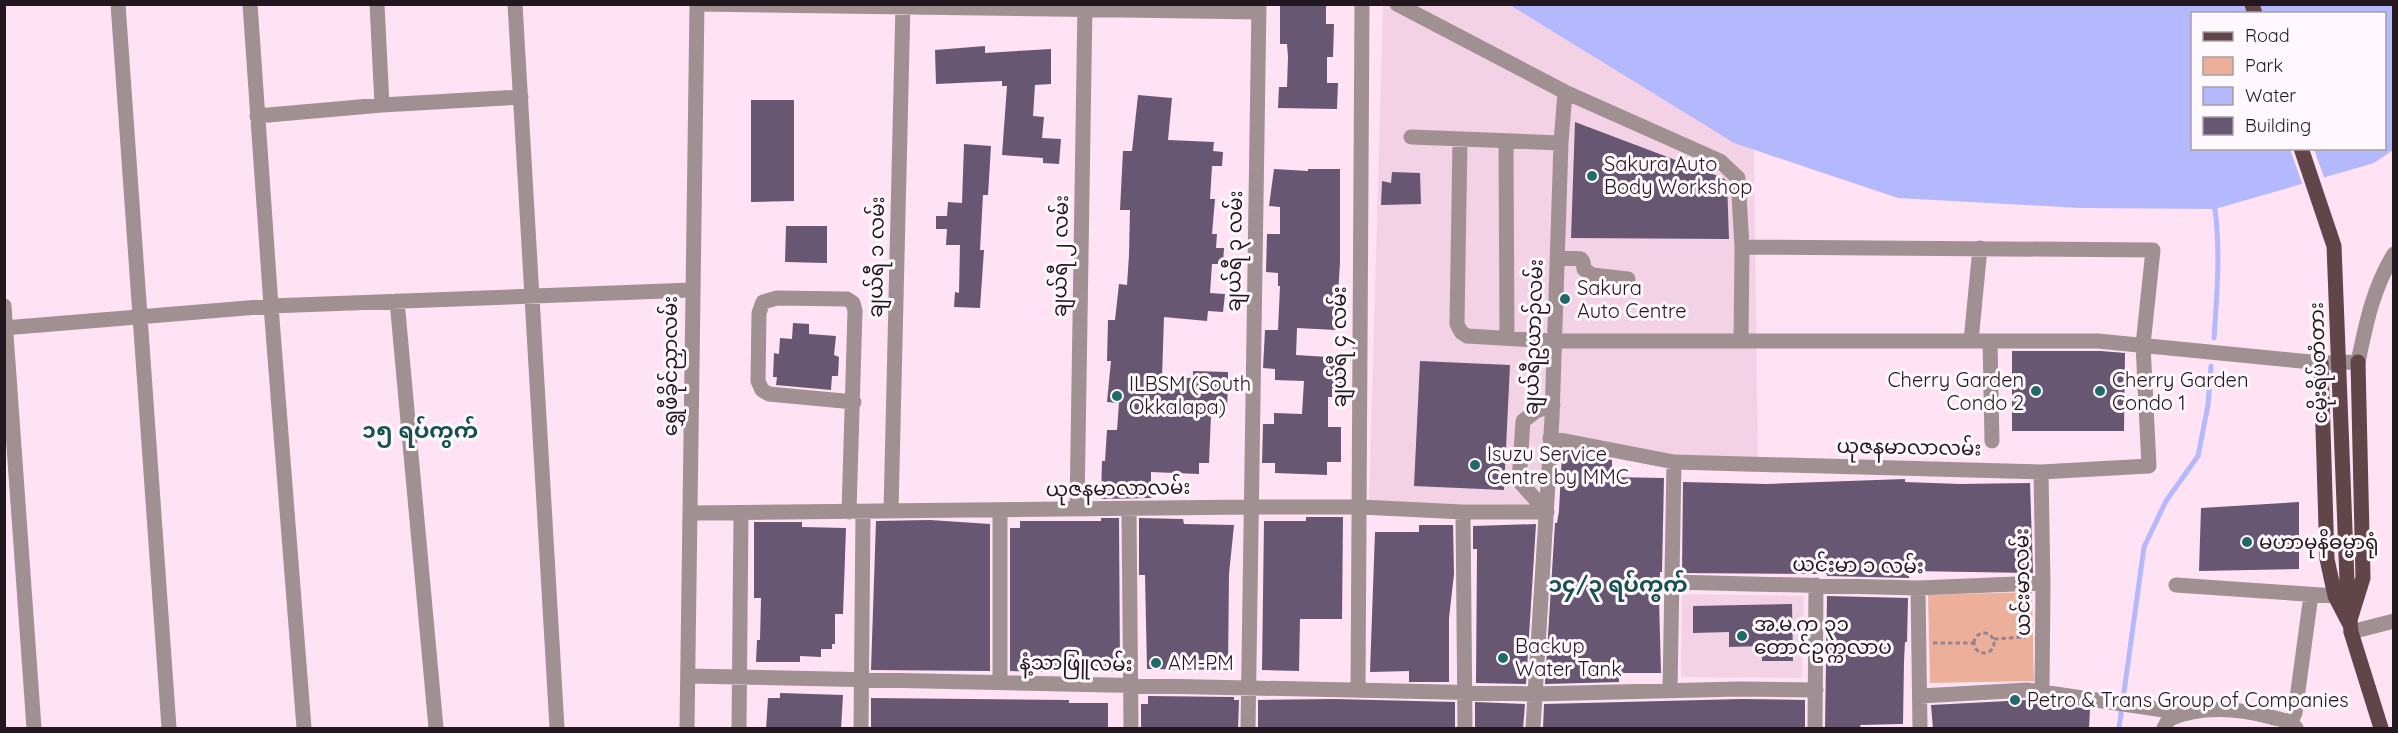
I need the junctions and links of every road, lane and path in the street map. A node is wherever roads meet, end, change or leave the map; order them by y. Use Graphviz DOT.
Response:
graph roads {
  1 [pos="118,4"];
  2 [pos="250,4"];
  3 [pos="377,4"];
  4 [pos="515,4"];
  5 [pos="697,4"];
  6 [pos="1362,4"];
  7 [pos="1397,4"];
  8 [pos="903,6"];
  9 [pos="1085,7"];
  10 [pos="1259,8"];
  11 [pos="1565,92"];
  12 [pos="520,97"];
  13 [pos="382,105"];
  14 [pos="257,116"];
  15 [pos="1411,137"];
  16 [pos="1460,140"];
  17 [pos="1506,141"];
  18 [pos="1561,143"];
  19 [pos="2302,150"];
  20 [pos="1742,248"];
  21 [pos="1980,248"];
  22 [pos="2394,254"];
  23 [pos="1557,257"];
  24 [pos="1628,279"];
  25 [pos="692,290"];
  26 [pos="531,296"];
  27 [pos="397,301"];
  28 [pos="4,306"];
  29 [pos="271,306"];
  30 [pos="139,317"];
  31 [pos="5,328"];
  32 [pos="1507,338"];
  33 [pos="1554,341"];
  34 [pos="1741,341"];
  35 [pos="1971,341"];
  36 [pos="1990,341"];
  37 [pos="2143,345"];
  38 [pos="2358,362"];
  39 [pos="2321,363"];
  40 [pos="854,402"];
  41 [pos="1553,405"];
  42 [pos="1550,438"];
  43 [pos="1992,441"];
  44 [pos="1674,462"];
  45 [pos="2041,472"];
  46 [pos="1251,502"];
  47 [pos="1360,507"];
  48 [pos="1077,509"];
  49 [pos="1000,510"];
  50 [pos="1129,510"];
  51 [pos="891,511"];
  52 [pos="856,512"];
  53 [pos="1463,512"];
  54 [pos="1547,512"];
  55 [pos="690,513"];
  56 [pos="741,514"];
  57 [pos="1671,582"];
  58 [pos="2043,584"];
  59 [pos="1816,585"];
  60 [pos="2176,585"];
  61 [pos="1918,588"];
  62 [pos="2311,595"];
  63 [pos="2335,596"];
  64 [pos="2394,621"];
  65 [pos="2350,628"];
  66 [pos="2043,636"];
  67 [pos="1994,639"];
  68 [pos="1973,643"];
  69 [pos="1919,644"];
  70 [pos="688,676"];
  71 [pos="739,677"];
  72 [pos="861,679"];
  73 [pos="1000,682"];
  74 [pos="1131,686"];
  75 [pos="1249,688"];
  76 [pos="1358,690"];
  77 [pos="1670,690"];
  78 [pos="1816,690"];
  79 [pos="2042,692"];
  80 [pos="1466,693"];
  81 [pos="1535,694"];
  82 [pos="1920,696"];
  83 [pos="2184,713"];
  84 [pos="2294,725"];
  85 [pos="34,729"];
  86 [pos="169,729"];
  87 [pos="304,729"];
  88 [pos="436,729"];
  89 [pos="557,729"];
  90 [pos="687,729"];
  91 [pos="739,729"];
  92 [pos="861,729"];
  93 [pos="1131,729"];
  94 [pos="1248,729"];
  95 [pos="1465,729"];
  96 [pos="1533,729"];
  97 [pos="1815,729"];
  98 [pos="1920,729"];
  99 [pos="2164,729"];
  100 [pos="2381,729"];
  1 -- 30 [label="street"];
  2 -- 14 [label="street"];
  3 -- 13 [label="street"];
  4 -- 12 [label="street"];
  5 -- 8 [label="street"];
  5 -- 25 [label="street, ရွှေဖီခိုင်ညှာလမ်း"];
  6 -- 47 [label="street, ချယ်ရီ ၄ လမ်း"];
  7 -- 11 [label="street"];
  8 -- 9 [label="street"];
  8 -- 51 [label="street, ချယ်ရီ ၁ လမ်း"];
  9 -- 10 [label="street"];
  9 -- 48 [label="street, ချယ်ရီ ၂ လမ်း"];
  10 -- 46 [label="street, ချယ်ရီ ၃ လမ်း"];
  11 -- 18 [label="street, ချယ်ရီဥယာဉ်လမ်း"];
  11 -- 20 [label="street"];
  12 -- 13 [label="street"];
  12 -- 26 [label="street"];
  13 -- 14 [label="street"];
  14 -- 29 [label="street"];
  15 -- 16 [label="street"];
  16 -- 17 [label="street"];
  16 -- 32 [label="street"];
  17 -- 18 [label="street"];
  17 -- 32 [label="street"];
  18 -- 23 [label="street, ချယ်ရီဥယာဉ်လမ်း"];
  19 -- 65 [label="main road, ငမိုးရိပ်တံတား, bridge"];
  20 -- 21 [label="street"];
  20 -- 34 [label="street"];
  21 -- 35 [label="street"];
  21 -- 37 [label="street"];
  22 -- 38 [label="street"];
  23 -- 24 [label="street"];
  23 -- 33 [label="street, ချယ်ရီဥယာဉ်လမ်း"];
  25 -- 26 [label="street"];
  25 -- 55 [label="street, ရွှေဖီခိုင်ညှာလမ်း"];
  26 -- 27 [label="street"];
  26 -- 89 [label="street"];
  27 -- 29 [label="street"];
  27 -- 88 [label="street"];
  28 -- 31 [label="street"];
  29 -- 30 [label="street"];
  29 -- 87 [label="street"];
  30 -- 31 [label="street"];
  30 -- 86 [label="street"];
  31 -- 85 [label="street"];
  32 -- 33 [label="street"];
  33 -- 34 [label="street"];
  33 -- 41 [label="street, ချယ်ရီဥယာဉ်လမ်း"];
  34 -- 35 [label="street"];
  35 -- 36 [label="street"];
  36 -- 37 [label="street"];
  36 -- 43 [label="street"];
  37 -- 39 [label="street"];
  37 -- 45 [label="street, ယုဇနမာလာလမ်း"];
  38 -- 39 [label="street"];
  38 -- 65 [label="main road"];
  39 -- 63 [label="main road"];
  40 -- 40 [label="street"];
  40 -- 52 [label="street"];
  41 -- 42 [label="street, ချယ်ရီဥယာဉ်လမ်း"];
  41 -- 54 [label="street"];
  42 -- 44 [label="street, ယုဇနမာလာလမ်း"];
  42 -- 54 [label="street, ချယ်ရီဥယာဉ်လမ်း"];
  44 -- 45 [label="street, ယုဇနမာလာလမ်း"];
  44 -- 57 [label="street"];
  45 -- 58 [label="street, ယင်းမာလမ်း"];
  46 -- 47 [label="street, ယုဇနမာလာလမ်း"];
  46 -- 50 [label="street, ယုဇနမာလာလမ်း"];
  46 -- 75 [label="street, ချယ်ရီ ၃ လမ်း"];
  47 -- 53 [label="street, ယုဇနမာလာလမ်း"];
  47 -- 76 [label="street, ချယ်ရီ ၄ လမ်း"];
  48 -- 49 [label="street, ယုဇနမာလာလမ်း"];
  48 -- 50 [label="street, ယုဇနမာလာလမ်း"];
  49 -- 51 [label="street, ယုဇနမာလာလမ်း"];
  49 -- 73 [label="street"];
  50 -- 74 [label="street"];
  51 -- 52 [label="street, ယုဇနမာလာလမ်း"];
  52 -- 56 [label="street, ယုဇနမာလာလမ်း"];
  52 -- 72 [label="street"];
  53 -- 54 [label="street, ယုဇနမာလာလမ်း"];
  53 -- 80 [label="street"];
  54 -- 81 [label="street, ချယ်ရီဥယာဉ်လမ်း"];
  55 -- 56 [label="street, ယုဇနမာလာလမ်း"];
  55 -- 70 [label="street, ရွှေဖီခိုင်ညှာလမ်း"];
  56 -- 71 [label="street"];
  57 -- 59 [label="street, ယင်းမာ ၁ လမ်း"];
  57 -- 77 [label="street"];
  58 -- 61 [label="street, ယင်းမာ ၁ လမ်း"];
  58 -- 66 [label="street, ယင်းမာလမ်း"];
  59 -- 61 [label="street, ယင်းမာ ၁ လမ်း"];
  59 -- 78 [label="street"];
  60 -- 62 [label="street"];
  61 -- 69 [label="street"];
  62 -- 63 [label="street"];
  62 -- 84 [label="street"];
  63 -- 65 [label="main road"];
  64 -- 65 [label="street"];
  65 -- 100 [label="main road"];
  66 -- 67 [label="path"];
  66 -- 79 [label="street, ယင်းမာလမ်း"];
  67 -- 68 [label="path"];
  67 -- 68 [label="path"];
  68 -- 69 [label="path"];
  69 -- 82 [label="street"];
  70 -- 71 [label="street, နံ့သာဖြူလမ်း"];
  70 -- 90 [label="street, ရွှေဖီခိုင်ညှာလမ်း"];
  71 -- 72 [label="street, နံ့သာဖြူလမ်း"];
  71 -- 91 [label="street"];
  72 -- 73 [label="street, နံ့သာဖြူလမ်း"];
  72 -- 92 [label="street"];
  73 -- 74 [label="street, နံ့သာဖြူလမ်း"];
  74 -- 75 [label="street, နံ့သာဖြူလမ်း"];
  74 -- 93 [label="street"];
  75 -- 76 [label="street, နံ့သာဖြူလမ်း"];
  75 -- 94 [label="street, ချယ်ရီ ၃ လမ်း"];
  76 -- 80 [label="street, နံ့သာဖြူလမ်း"];
  77 -- 78 [label="street, နံ့သာဖြူလမ်း"];
  77 -- 81 [label="street, နံ့သာဖြူလမ်း"];
  78 -- 97 [label="street"];
  79 -- 82 [label="street"];
  79 -- 83 [label="street"];
  80 -- 81 [label="street, နံ့သာဖြူလမ်း"];
  80 -- 95 [label="street"];
  81 -- 96 [label="street, ချယ်ရီဥယာဉ်လမ်း"];
  82 -- 98 [label="street"];
  83 -- 84 [label="street"];
  83 -- 99 [label="street"];
}
